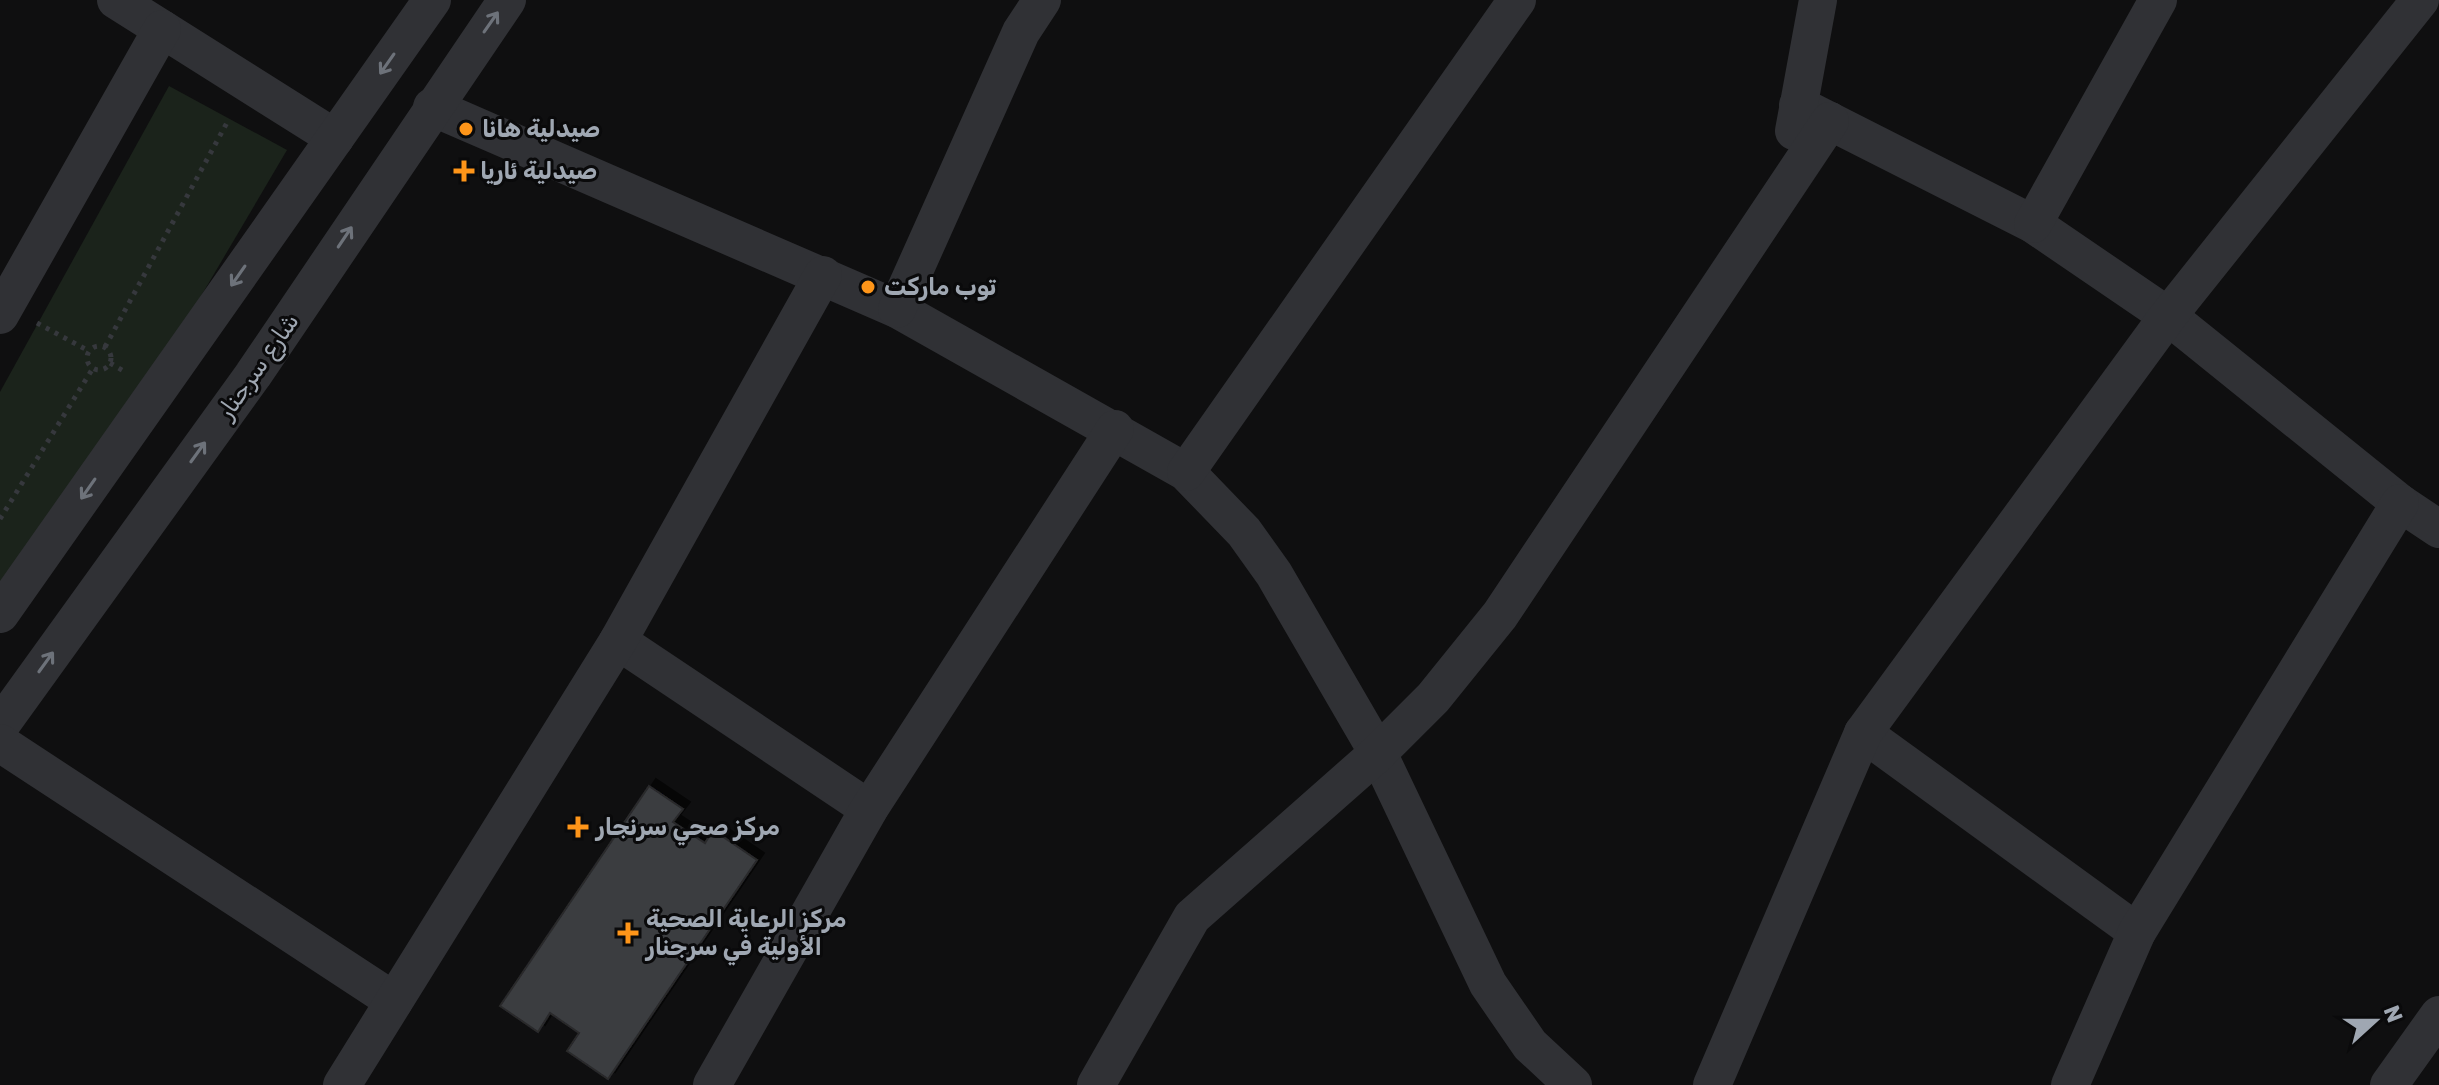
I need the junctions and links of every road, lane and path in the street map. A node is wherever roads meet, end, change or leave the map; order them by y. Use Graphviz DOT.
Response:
graph roads {
  1 [pos="432,0"];
  2 [pos="507,0"];
  3 [pos="1042,0"];
  4 [pos="1517,0"];
  5 [pos="1818,0"];
  6 [pos="2158,0"];
  7 [pos="2420,0"];
  8 [pos="120,1"];
  9 [pos="162,29"];
  10 [pos="432,107"];
  11 [pos="1814,113"];
  12 [pos="229,119"];
  13 [pos="335,138"];
  14 [pos="2033,224"];
  15 [pos="823,275"];
  16 [pos="897,309"];
  17 [pos="2,310"];
  18 [pos="2168,316"];
  19 [pos="105,347"];
  20 [pos="89,351"];
  21 [pos="93,368"];
  22 [pos="1115,429"];
  23 [pos="1186,472"];
  24 [pos="2400,503"];
  25 [pos="0,519"];
  26 [pos="2439,529"];
  27 [pos="0,614"];
  28 [pos="618,641"];
  29 [pos="0,726"];
  30 [pos="1863,733"];
  31 [pos="0,743"];
  32 [pos="1378,753"];
  33 [pos="869,809"];
  34 [pos="2137,932"];
  35 [pos="394,1001"];
  36 [pos="2439,1015"];
  37 [pos="1105,1082"];
  38 [pos="342,1085"];
  39 [pos="712,1085"];
  40 [pos="1573,1085"];
  41 [pos="1712,1085"];
  42 [pos="2070,1085"];
  43 [pos="2389,1085"];
  1 -- 13 [label="street, one-way"];
  10 -- 2 [label="street, شارع سرجنار, one-way"];
  3 -- 16 [label="street"];
  4 -- 23 [label="street"];
  5 -- 11 [label="street"];
  6 -- 14 [label="street"];
  7 -- 18 [label="street"];
  8 -- 9 [label="street"];
  9 -- 13 [label="street"];
  9 -- 17 [label="street"];
  10 -- 15 [label="street"];
  29 -- 10 [label="street, شارع سرجنار, one-way"];
  11 -- 14 [label="street"];
  11 -- 32 [label="street"];
  12 -- 19 [label="path"];
  13 -- 27 [label="street, one-way"];
  14 -- 18 [label="street"];
  15 -- 16 [label="street"];
  15 -- 28 [label="street"];
  16 -- 22 [label="street"];
  17 -- 20 [label="path"];
  18 -- 24 [label="street"];
  18 -- 30 [label="street"];
  19 -- 20 [label="path"];
  19 -- 21 [label="path"];
  20 -- 21 [label="path"];
  21 -- 25 [label="path"];
  22 -- 23 [label="street"];
  22 -- 33 [label="street"];
  23 -- 32 [label="street"];
  24 -- 26 [label="street"];
  24 -- 34 [label="street"];
  28 -- 33 [label="street"];
  28 -- 35 [label="street"];
  30 -- 34 [label="street"];
  30 -- 41 [label="street"];
  31 -- 35 [label="street"];
  32 -- 37 [label="street"];
  32 -- 40 [label="street"];
  33 -- 39 [label="street"];
  34 -- 42 [label="street"];
  35 -- 38 [label="street"];
  36 -- 43 [label="street"];
}
